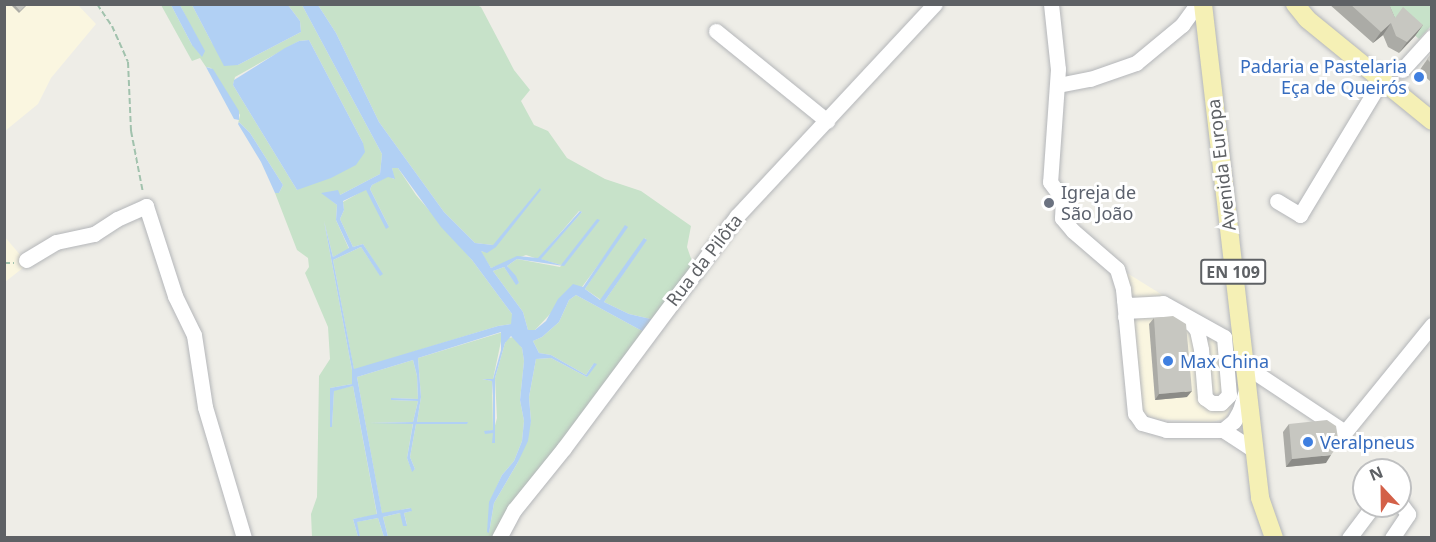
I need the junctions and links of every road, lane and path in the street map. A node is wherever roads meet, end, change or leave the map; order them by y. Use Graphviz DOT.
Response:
graph roads {
  1 [pos="97,4"];
  2 [pos="936,4"];
  3 [pos="1051,4"];
  4 [pos="1197,4"];
  5 [pos="1203,4"];
  6 [pos="1295,4"];
  7 [pos="716,31"];
  8 [pos="1431,37"];
  9 [pos="1402,70"];
  10 [pos="1382,79"];
  11 [pos="1058,85"];
  12 [pos="827,121"];
  13 [pos="1431,121"];
  14 [pos="1277,201"];
  15 [pos="146,206"];
  16 [pos="26,260"];
  17 [pos="1124,300"];
  18 [pos="1125,317"];
  19 [pos="1431,325"];
  20 [pos="1244,365"];
  21 [pos="1247,387"];
  22 [pos="1223,430"];
  23 [pos="1254,450"];
  24 [pos="1364,518"];
  25 [pos="1405,518"];
  26 [pos="244,537"];
  27 [pos="499,537"];
  28 [pos="1274,537"];
  29 [pos="1349,537"];
  30 [pos="1392,537"];
  1 -- 15 [label="path"];
  2 -- 12 [label="street, Rua da Pilôta"];
  3 -- 11 [label="street"];
  4 -- 11 [label="street"];
  5 -- 20 [label="main road, Avenida Europa / EN 109"];
  6 -- 10 [label="main road"];
  7 -- 12 [label="street"];
  8 -- 9 [label="street"];
  10 -- 13 [label="main road"];
  10 -- 14 [label="street"];
  11 -- 17 [label="street"];
  12 -- 27 [label="street, Rua da Pilôta"];
  15 -- 16 [label="street"];
  15 -- 26 [label="street"];
  17 -- 18 [label="street"];
  17 -- 18 [label="street"];
  18 -- 22 [label="street"];
  19 -- 20 [label="street"];
  20 -- 21 [label="main road, Avenida Europa / EN 109"];
  21 -- 22 [label="street"];
  21 -- 23 [label="main road, Avenida Europa / EN 109"];
  22 -- 23 [label="street"];
  23 -- 28 [label="main road, Avenida Europa / EN 109"];
  24 -- 29 [label="street"];
  25 -- 30 [label="street"];
}
